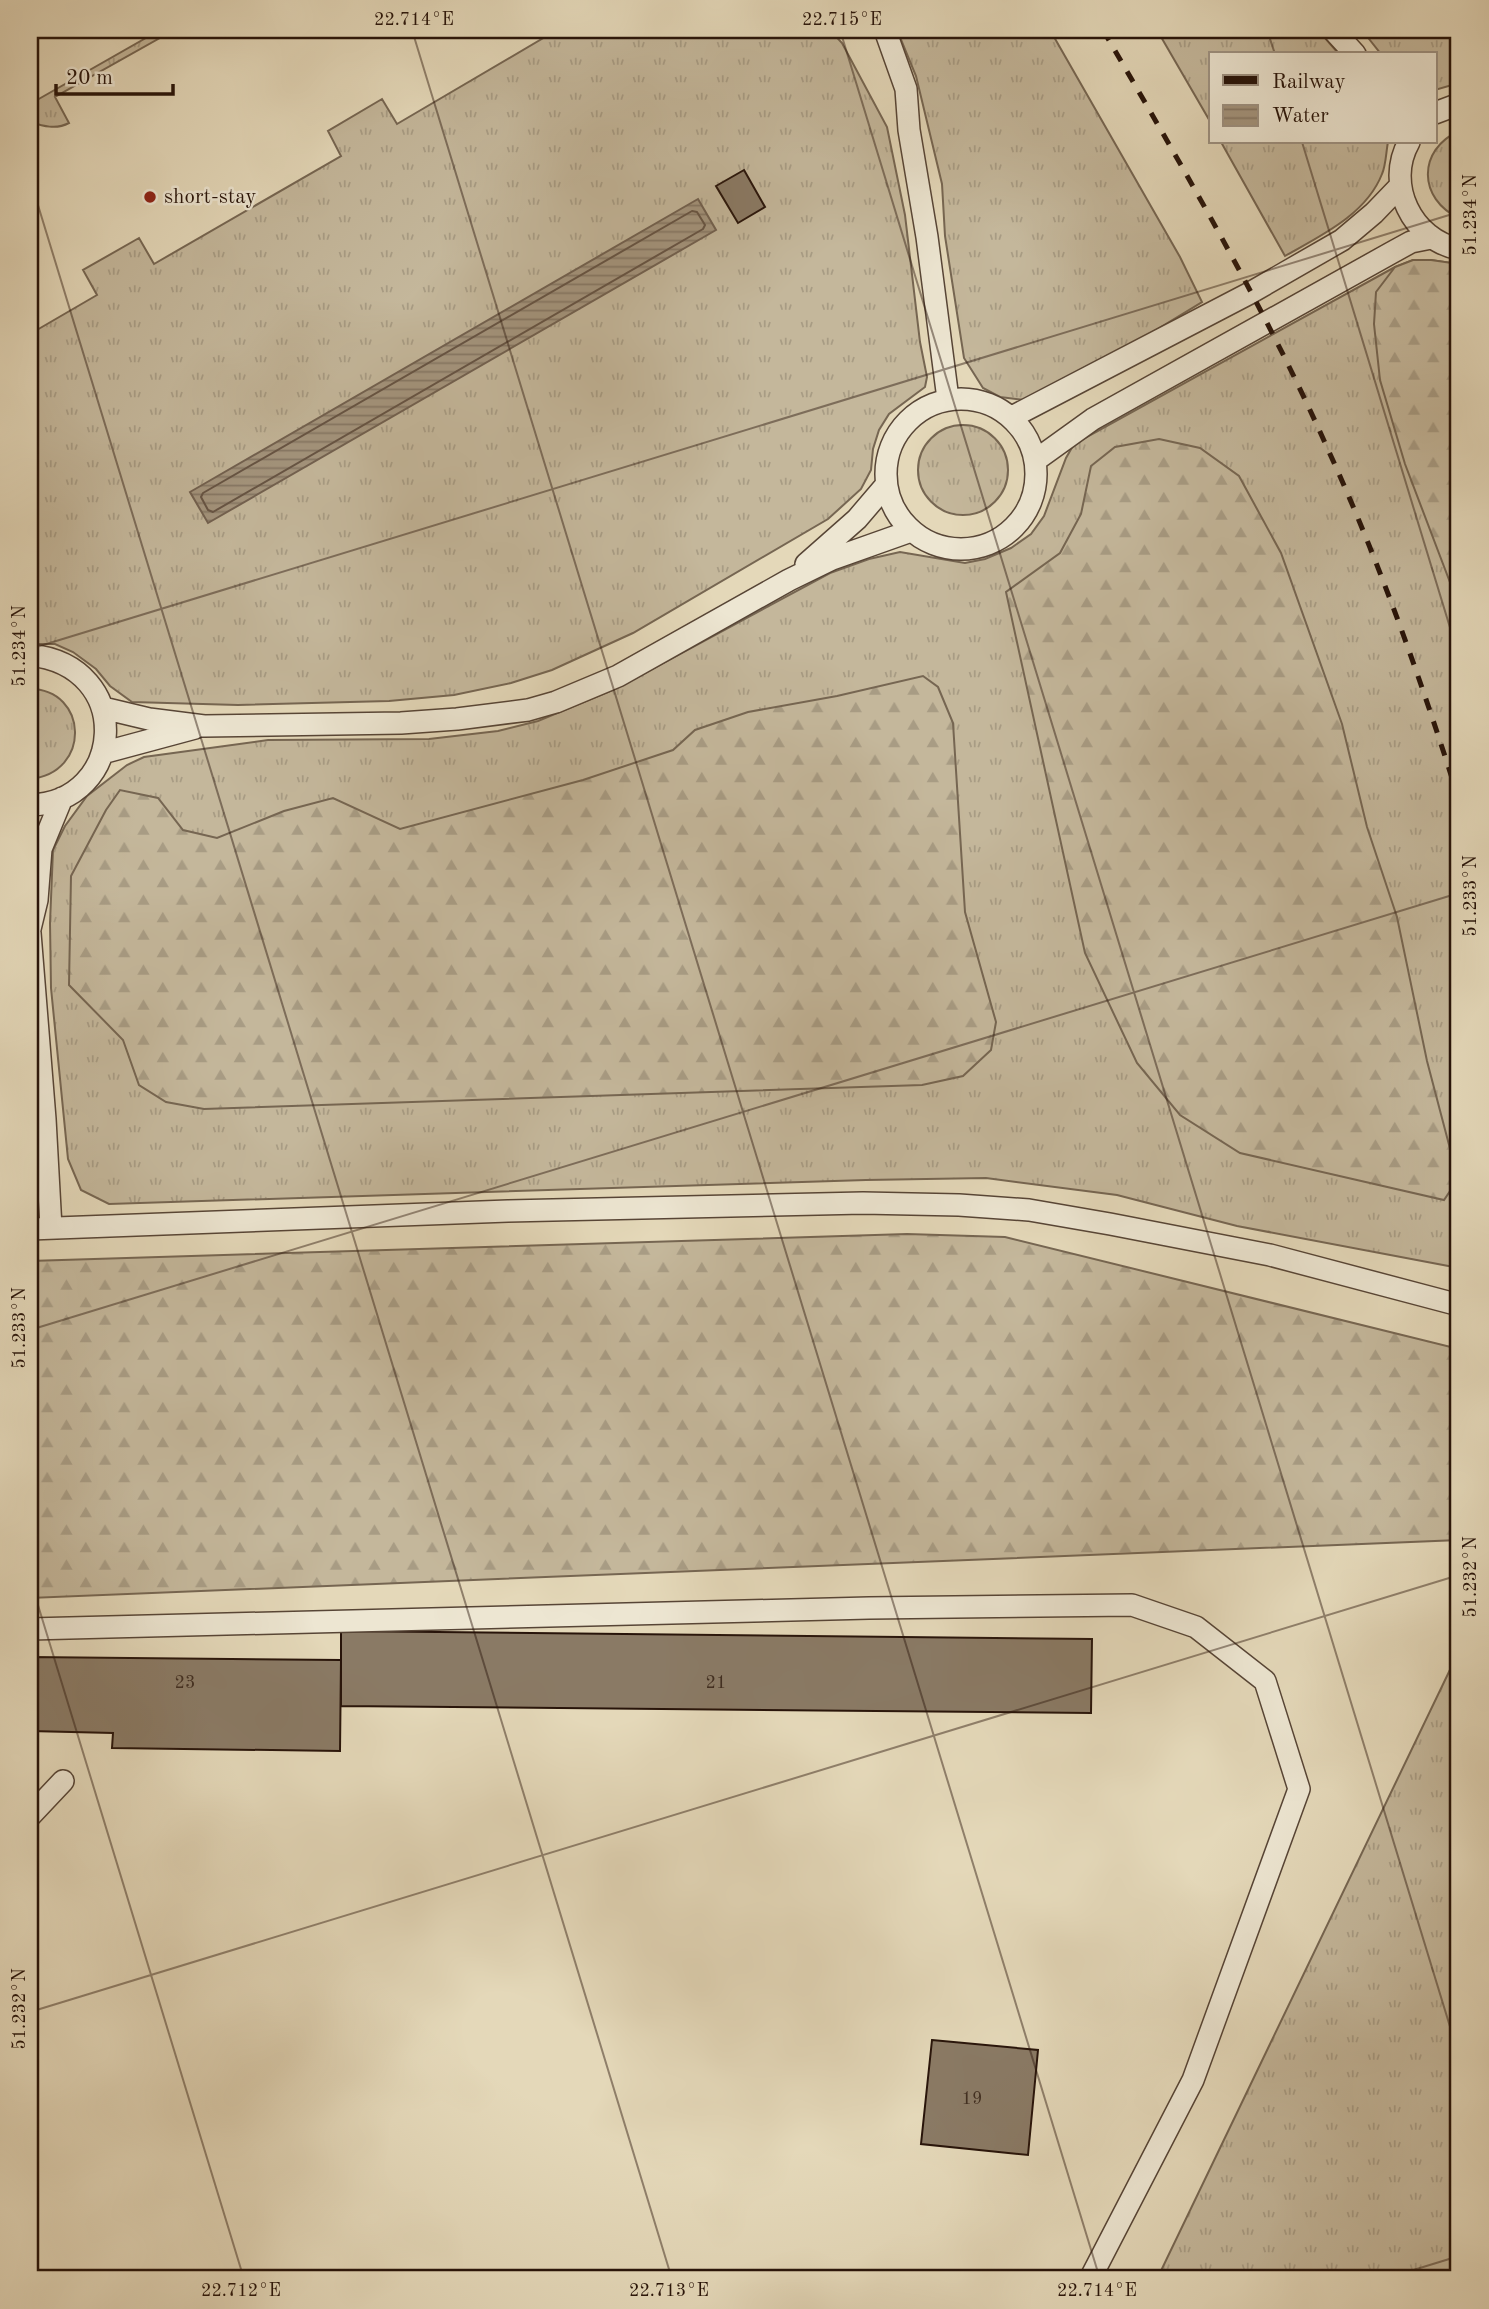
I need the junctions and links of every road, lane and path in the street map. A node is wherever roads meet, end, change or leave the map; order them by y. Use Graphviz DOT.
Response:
graph roads {
  1 [pos="885,30"];
  2 [pos="1333,30"];
  3 [pos="1353,52"];
  4 [pos="1459,104"];
  5 [pos="1436,113"];
  6 [pos="1408,144"];
  7 [pos="1400,186"];
  8 [pos="1431,238"];
  9 [pos="1459,249"];
  10 [pos="948,400"];
  11 [pos="1012,418"];
  12 [pos="1036,460"];
  13 [pos="886,485"];
  14 [pos="911,531"];
  15 [pos="789,580"];
  16 [pos="30,655"];
  17 [pos="103,708"];
  18 [pos="204,726"];
  19 [pos="102,753"];
  20 [pos="62,799"];
  21 [pos="30,805"];
  22 [pos="30,931"];
  23 [pos="51,1228"];
  24 [pos="30,1229"];
  25 [pos="1459,1305"];
  26 [pos="30,1629"];
  27 [pos="63,1781"];
  28 [pos="30,1816"];
  29 [pos="1090,2279"];
  1 -- 10 [label="lane"];
  2 -- 3 [label="lane"];
  4 -- 5 [label="lane"];
  6 -- 7 [label="lane"];
  7 -- 8 [label="lane"];
  7 -- 11 [label="lane"];
  8 -- 9 [label="lane"];
  8 -- 12 [label="lane"];
  10 -- 11 [label="lane"];
  10 -- 13 [label="lane"];
  11 -- 12 [label="lane"];
  12 -- 14 [label="lane"];
  13 -- 14 [label="lane"];
  13 -- 15 [label="lane"];
  14 -- 15 [label="lane"];
  15 -- 18 [label="lane"];
  16 -- 17 [label="lane"];
  17 -- 18 [label="lane"];
  17 -- 19 [label="lane"];
  18 -- 19 [label="lane"];
  19 -- 20 [label="lane"];
  20 -- 21 [label="lane"];
  20 -- 22 [label="lane"];
  22 -- 23 [label="lane"];
  23 -- 24 [label="lane"];
  23 -- 25 [label="lane"];
  26 -- 29 [label="lane"];
  27 -- 28 [label="lane"];
}
